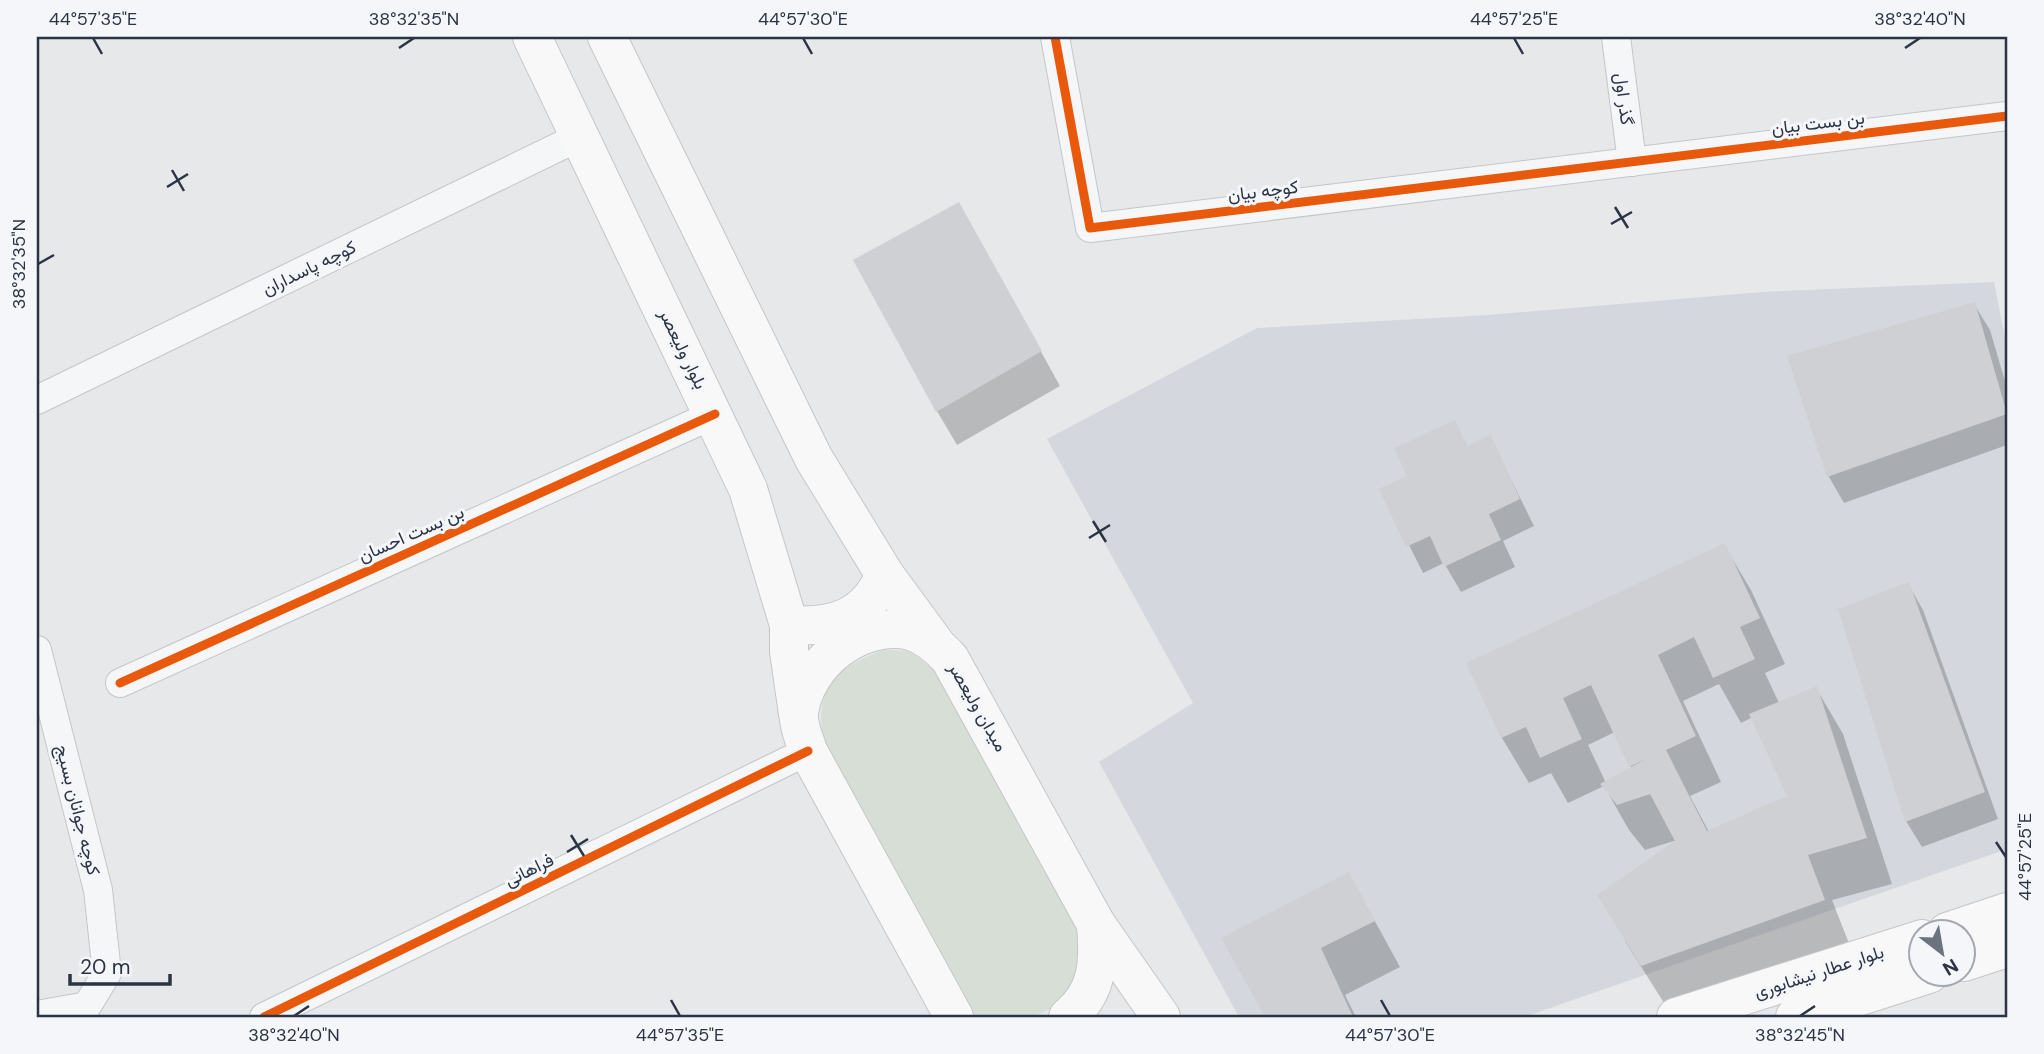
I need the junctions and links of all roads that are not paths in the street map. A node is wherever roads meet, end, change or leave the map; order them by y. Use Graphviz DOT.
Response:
graph roads {
  1 [pos="532,37"];
  2 [pos="607,37"];
  3 [pos="1055,37"];
  4 [pos="1616,37"];
  5 [pos="2007,116"];
  6 [pos="581,136"];
  7 [pos="1632,162"];
  8 [pos="37,400"];
  9 [pos="715,414"];
  10 [pos="885,575"];
  11 [pos="789,625"];
  12 [pos="935,643"];
  13 [pos="37,650"];
  14 [pos="120,683"];
  15 [pos="803,734"];
  16 [pos="2007,912"];
  17 [pos="1978,922"];
  18 [pos="1096,924"];
  19 [pos="1908,943"];
  20 [pos="2007,948"];
  21 [pos="1978,957"];
  22 [pos="1908,981"];
  23 [pos="88,1012"];
  24 [pos="37,1015"];
  25 [pos="264,1017"];
  26 [pos="954,1017"];
  27 [pos="1068,1017"];
  28 [pos="1158,1017"];
  29 [pos="1676,1017"];
  30 [pos="1795,1017"];
  1 -- 6 [label="main road, بلوار ولیعصر"];
  2 -- 10 [label="main road"];
  3 -- 7 [label="street, کوچه بیان"];
  4 -- 7 [label="street, گذر اول"];
  5 -- 7 [label="street, بن بست بیان"];
  6 -- 8 [label="street, کوچه پاسداران"];
  6 -- 9 [label="main road, بلوار ولیعصر"];
  9 -- 11 [label="main road, بلوار ولیعصر"];
  9 -- 14 [label="street, بن بست احسان"];
  10 -- 11 [label="main road"];
  10 -- 12 [label="main road"];
  11 -- 15 [label="main road, بلوار ولیعصر"];
  12 -- 15 [label="main road, میدان ولیعصر"];
  12 -- 18 [label="main road, میدان ولیعصر"];
  13 -- 23 [label="street, کوچه جوانان بسیج"];
  15 -- 25 [label="street, فراهانی"];
  15 -- 26 [label="main road"];
  16 -- 17 [label="main road"];
  18 -- 27 [label="main road, میدان ولیعصر"];
  18 -- 28 [label="main road"];
  19 -- 29 [label="main road, بلوار عطار نیشابوری"];
  20 -- 21 [label="main road"];
  22 -- 30 [label="main road, بلوار عطار نیشابوری"];
  23 -- 24 [label="street"];
}
